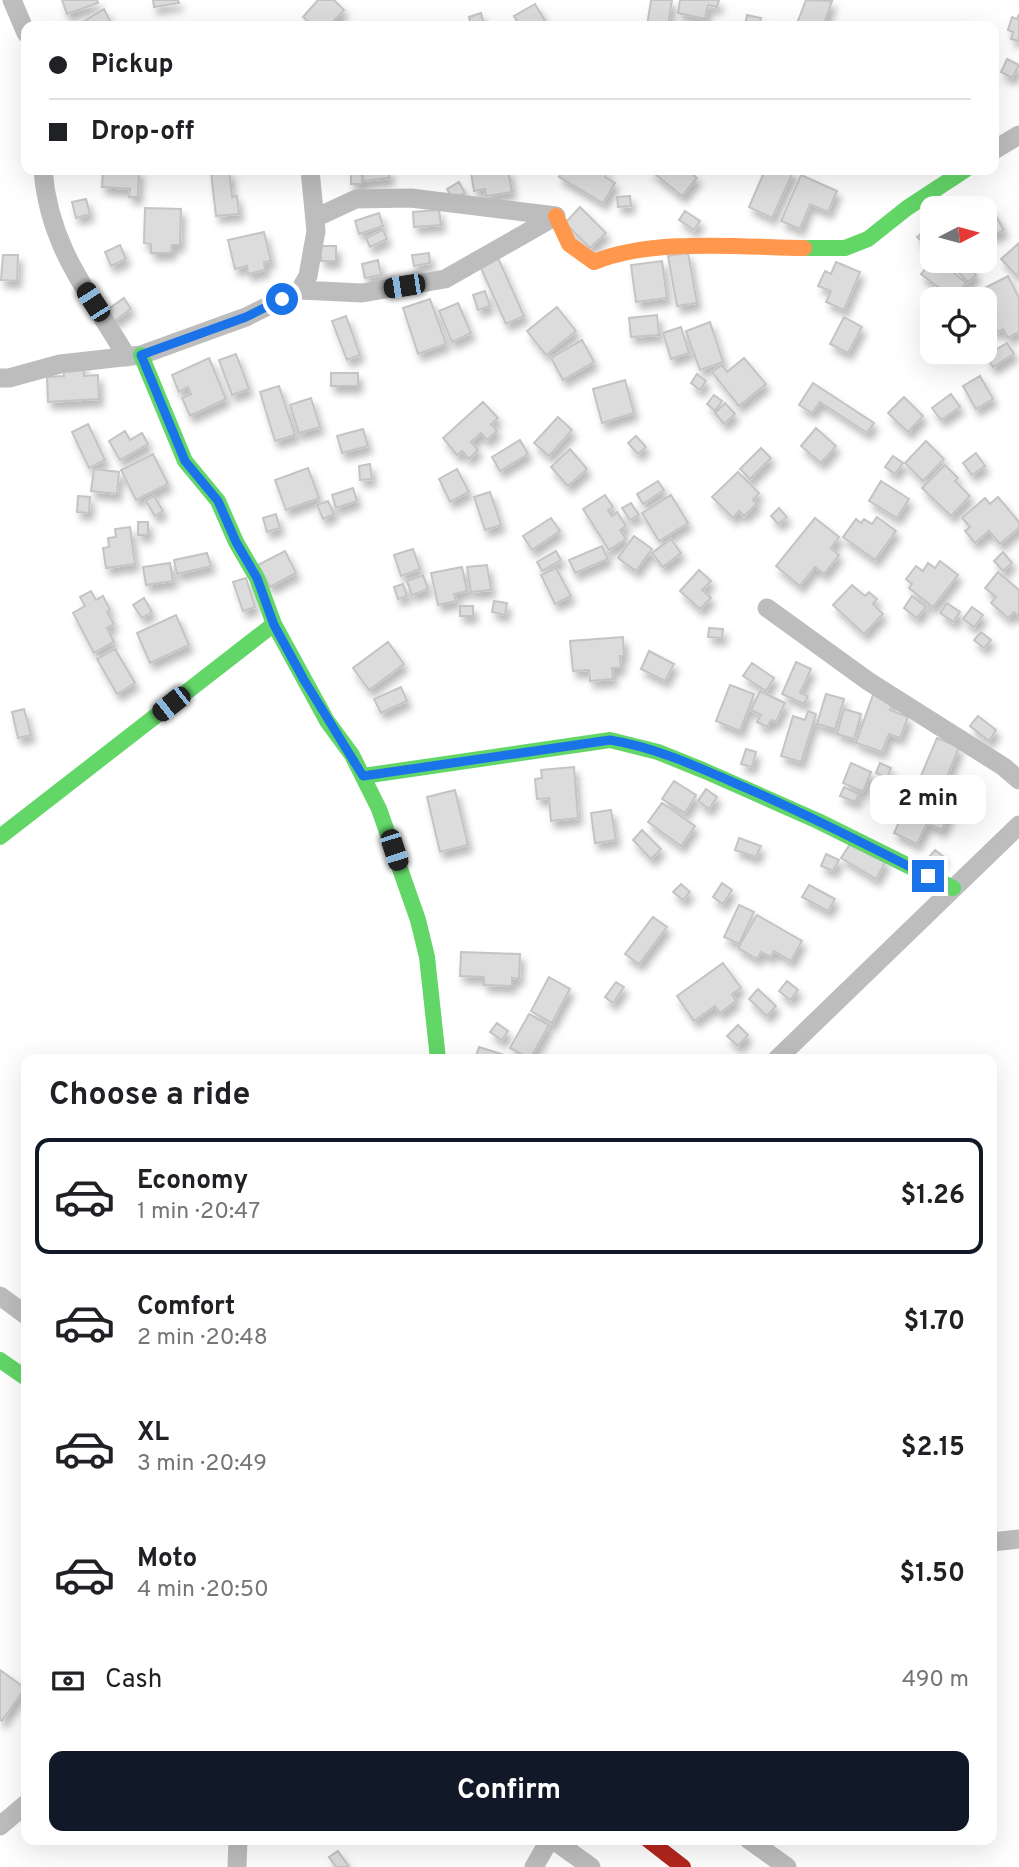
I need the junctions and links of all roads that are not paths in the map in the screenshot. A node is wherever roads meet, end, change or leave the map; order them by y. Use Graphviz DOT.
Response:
graph roads {
  1 [pos="12,0"];
  2 [pos="21,21"];
  3 [pos="1019,135"];
  4 [pos="999,147"];
  5 [pos="43,175"];
  6 [pos="311,175"];
  7 [pos="957,175"];
  8 [pos="556,216"];
  9 [pos="315,218"];
  10 [pos="300,290"];
  11 [pos="134,356"];
  12 [pos="0,378"];
  13 [pos="767,608"];
  14 [pos="274,625"];
  15 [pos="363,776"];
  16 [pos="1019,780"];
  17 [pos="1019,825"];
  18 [pos="0,837"];
  19 [pos="953,888"];
  20 [pos="437,1054"];
  21 [pos="782,1054"];
  22 [pos="0,1296"];
  23 [pos="21,1311"];
  24 [pos="0,1360"];
  25 [pos="21,1375"];
  26 [pos="1019,1539"];
  27 [pos="997,1541"];
  28 [pos="21,1808"];
  29 [pos="0,1826"];
  30 [pos="238,1845"];
  31 [pos="547,1845"];
  32 [pos="560,1845"];
  33 [pos="654,1845"];
  34 [pos="756,1845"];
  35 [pos="237,1867"];
  36 [pos="534,1867"];
  37 [pos="591,1867"];
  38 [pos="684,1867"];
  39 [pos="787,1867"];
  1 -- 2 [label="street"];
  3 -- 4 [label="street"];
  5 -- 11 [label="street"];
  6 -- 9 [label="street"];
  7 -- 8 [label="main road"];
  8 -- 9 [label="street"];
  8 -- 10 [label="street"];
  9 -- 10 [label="street"];
  10 -- 11 [label="street"];
  11 -- 12 [label="street"];
  11 -- 14 [label="main road"];
  13 -- 16 [label="street"];
  14 -- 15 [label="main road"];
  14 -- 18 [label="main road"];
  15 -- 19 [label="main road"];
  15 -- 20 [label="main road"];
  17 -- 19 [label="street"];
  19 -- 21 [label="street"];
  22 -- 23 [label="street"];
  24 -- 25 [label="main road"];
  26 -- 27 [label="street"];
  28 -- 29 [label="street"];
  30 -- 35 [label="street"];
  31 -- 36 [label="street"];
  32 -- 37 [label="street"];
  33 -- 38 [label="main road"];
  34 -- 39 [label="street"];
}
